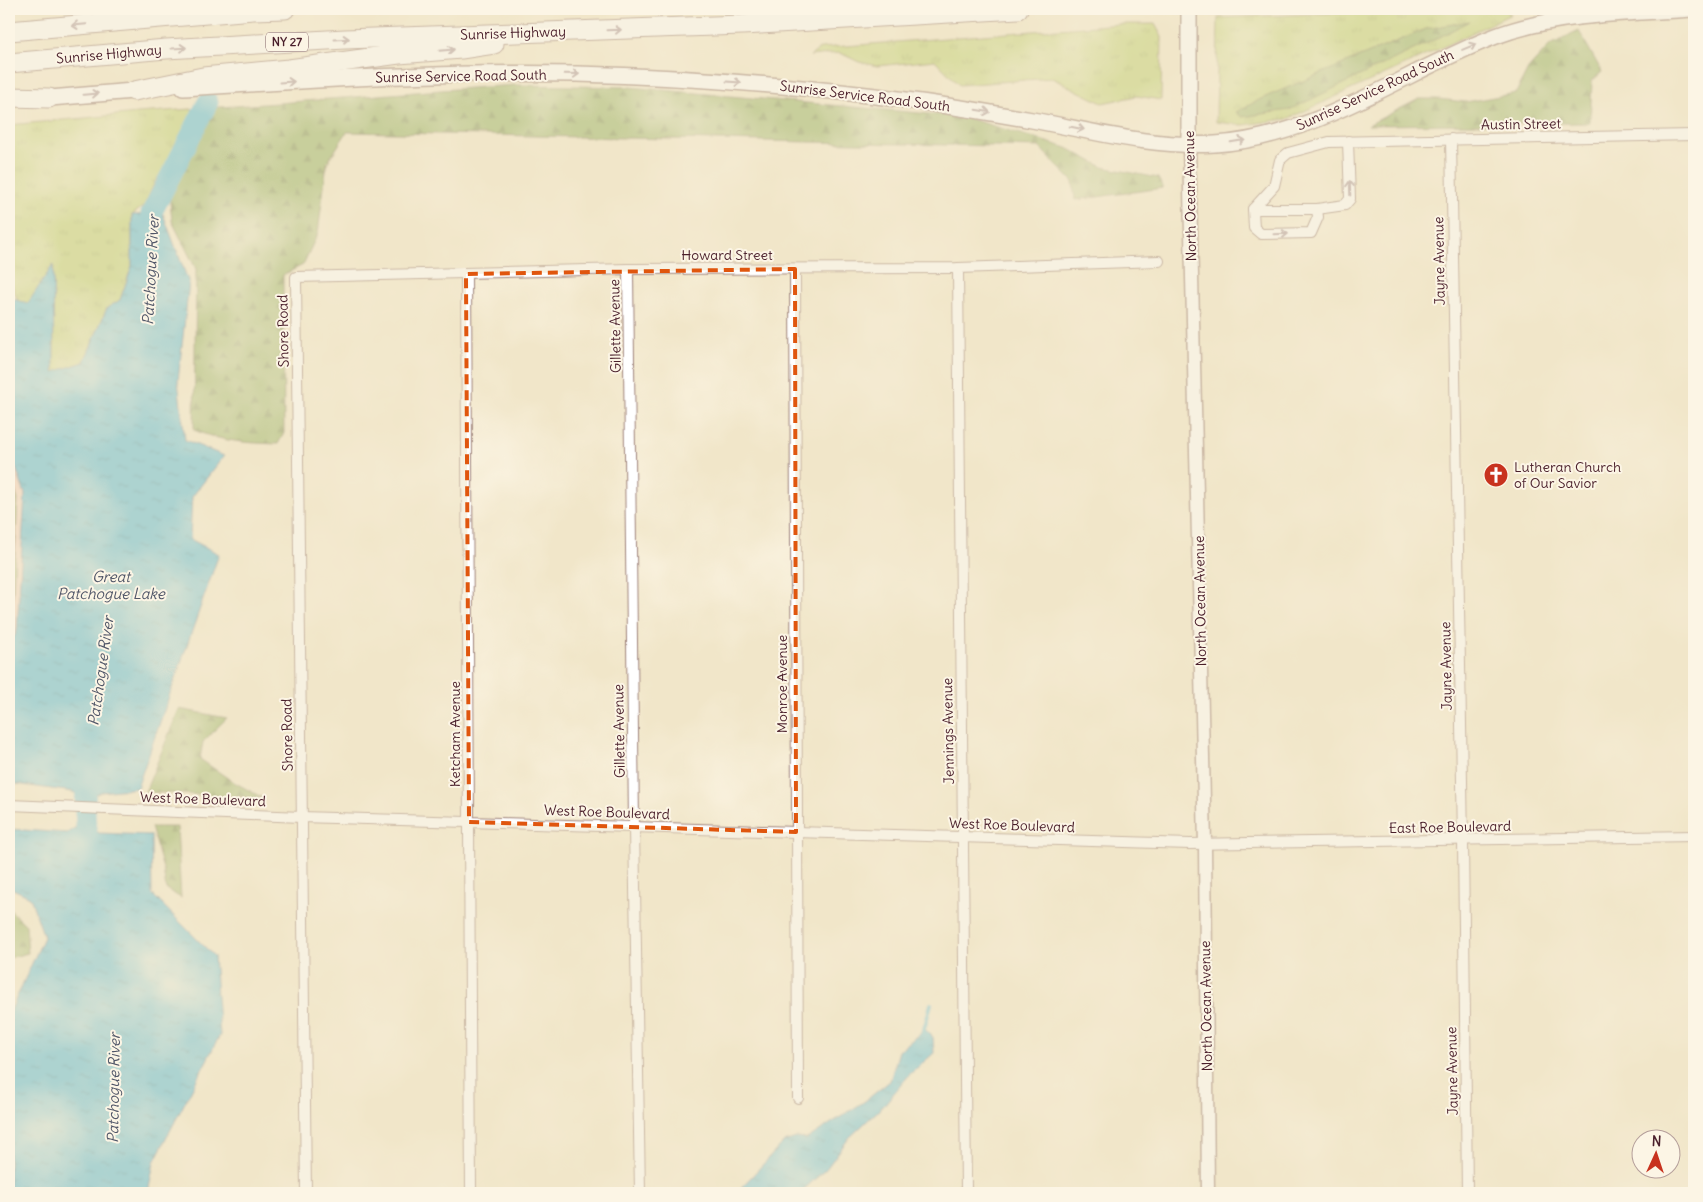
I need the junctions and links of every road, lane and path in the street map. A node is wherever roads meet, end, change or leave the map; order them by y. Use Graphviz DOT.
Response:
graph roads {
  1 [pos="285,9"];
  2 [pos="1018,9"];
  3 [pos="1190,9"];
  4 [pos="1694,9"];
  5 [pos="9,31"];
  6 [pos="566,32"];
  7 [pos="9,63"];
  8 [pos="134,91"];
  9 [pos="9,97"];
  10 [pos="49,98"];
  11 [pos="9,102"];
  12 [pos="1694,135"];
  13 [pos="1451,139"];
  14 [pos="1348,141"];
  15 [pos="1190,145"];
  16 [pos="1254,209"];
  17 [pos="1317,209"];
  18 [pos="1159,261"];
  19 [pos="958,268"];
  20 [pos="628,269"];
  21 [pos="795,269"];
  22 [pos="466,274"];
  23 [pos="296,277"];
  24 [pos="9,805"];
  25 [pos="301,817"];
  26 [pos="470,822"];
  27 [pos="634,826"];
  28 [pos="796,832"];
  29 [pos="1694,836"];
  30 [pos="963,838"];
  31 [pos="1463,841"];
  32 [pos="1205,845"];
  33 [pos="798,1098"];
  34 [pos="306,1193"];
  35 [pos="472,1193"];
  36 [pos="640,1193"];
  37 [pos="966,1193"];
  38 [pos="1208,1193"];
  39 [pos="1467,1193"];
  1 -- 5 [label="highway, one-way"];
  6 -- 2 [label="highway, Sunrise Highway / NY 27, one-way"];
  3 -- 15 [label="main road, North Ocean Avenue"];
  15 -- 4 [label="main road, Sunrise Service Road South, one-way"];
  7 -- 6 [label="highway, Sunrise Highway / NY 27, one-way"];
  8 -- 6 [label="highway, one-way"];
  10 -- 8 [label="main road, Sunrise Service Road South, one-way"];
  8 -- 15 [label="main road, Sunrise Service Road South, one-way"];
  9 -- 10 [label="highway"];
  10 -- 11 [label="main road, Sunrise Service Road South"];
  12 -- 13 [label="street, Austin Street"];
  13 -- 14 [label="street, Austin Street"];
  13 -- 31 [label="street, Jayne Avenue"];
  14 -- 16 [label="street, Austin Street"];
  17 -- 14 [label="street, one-way"];
  15 -- 32 [label="street, North Ocean Avenue"];
  16 -- 17 [label="street"];
  16 -- 17 [label="street, one-way"];
  18 -- 19 [label="street, Howard Street"];
  19 -- 21 [label="street, Howard Street"];
  19 -- 30 [label="street, Jennings Avenue"];
  20 -- 21 [label="street, Howard Street"];
  20 -- 22 [label="street, Howard Street"];
  20 -- 27 [label="street, Gillette Avenue"];
  21 -- 28 [label="street, Monroe Avenue"];
  22 -- 23 [label="street, Howard Street"];
  22 -- 26 [label="street, Ketcham Avenue"];
  23 -- 25 [label="street, Shore Road"];
  24 -- 25 [label="street, West Roe Boulevard"];
  25 -- 26 [label="street, West Roe Boulevard"];
  25 -- 34 [label="street, Shore Road"];
  26 -- 27 [label="street, West Roe Boulevard"];
  26 -- 35 [label="street, Ketcham Avenue"];
  27 -- 28 [label="street, West Roe Boulevard"];
  27 -- 36 [label="street, Gillette Avenue"];
  28 -- 30 [label="street, West Roe Boulevard"];
  28 -- 33 [label="street, Monroe Avenue"];
  29 -- 31 [label="street, East Roe Boulevard"];
  30 -- 32 [label="street, West Roe Boulevard"];
  30 -- 37 [label="street, Jennings Avenue"];
  31 -- 32 [label="street, East Roe Boulevard"];
  31 -- 39 [label="street, Jayne Avenue"];
  32 -- 38 [label="street, North Ocean Avenue"];
}
